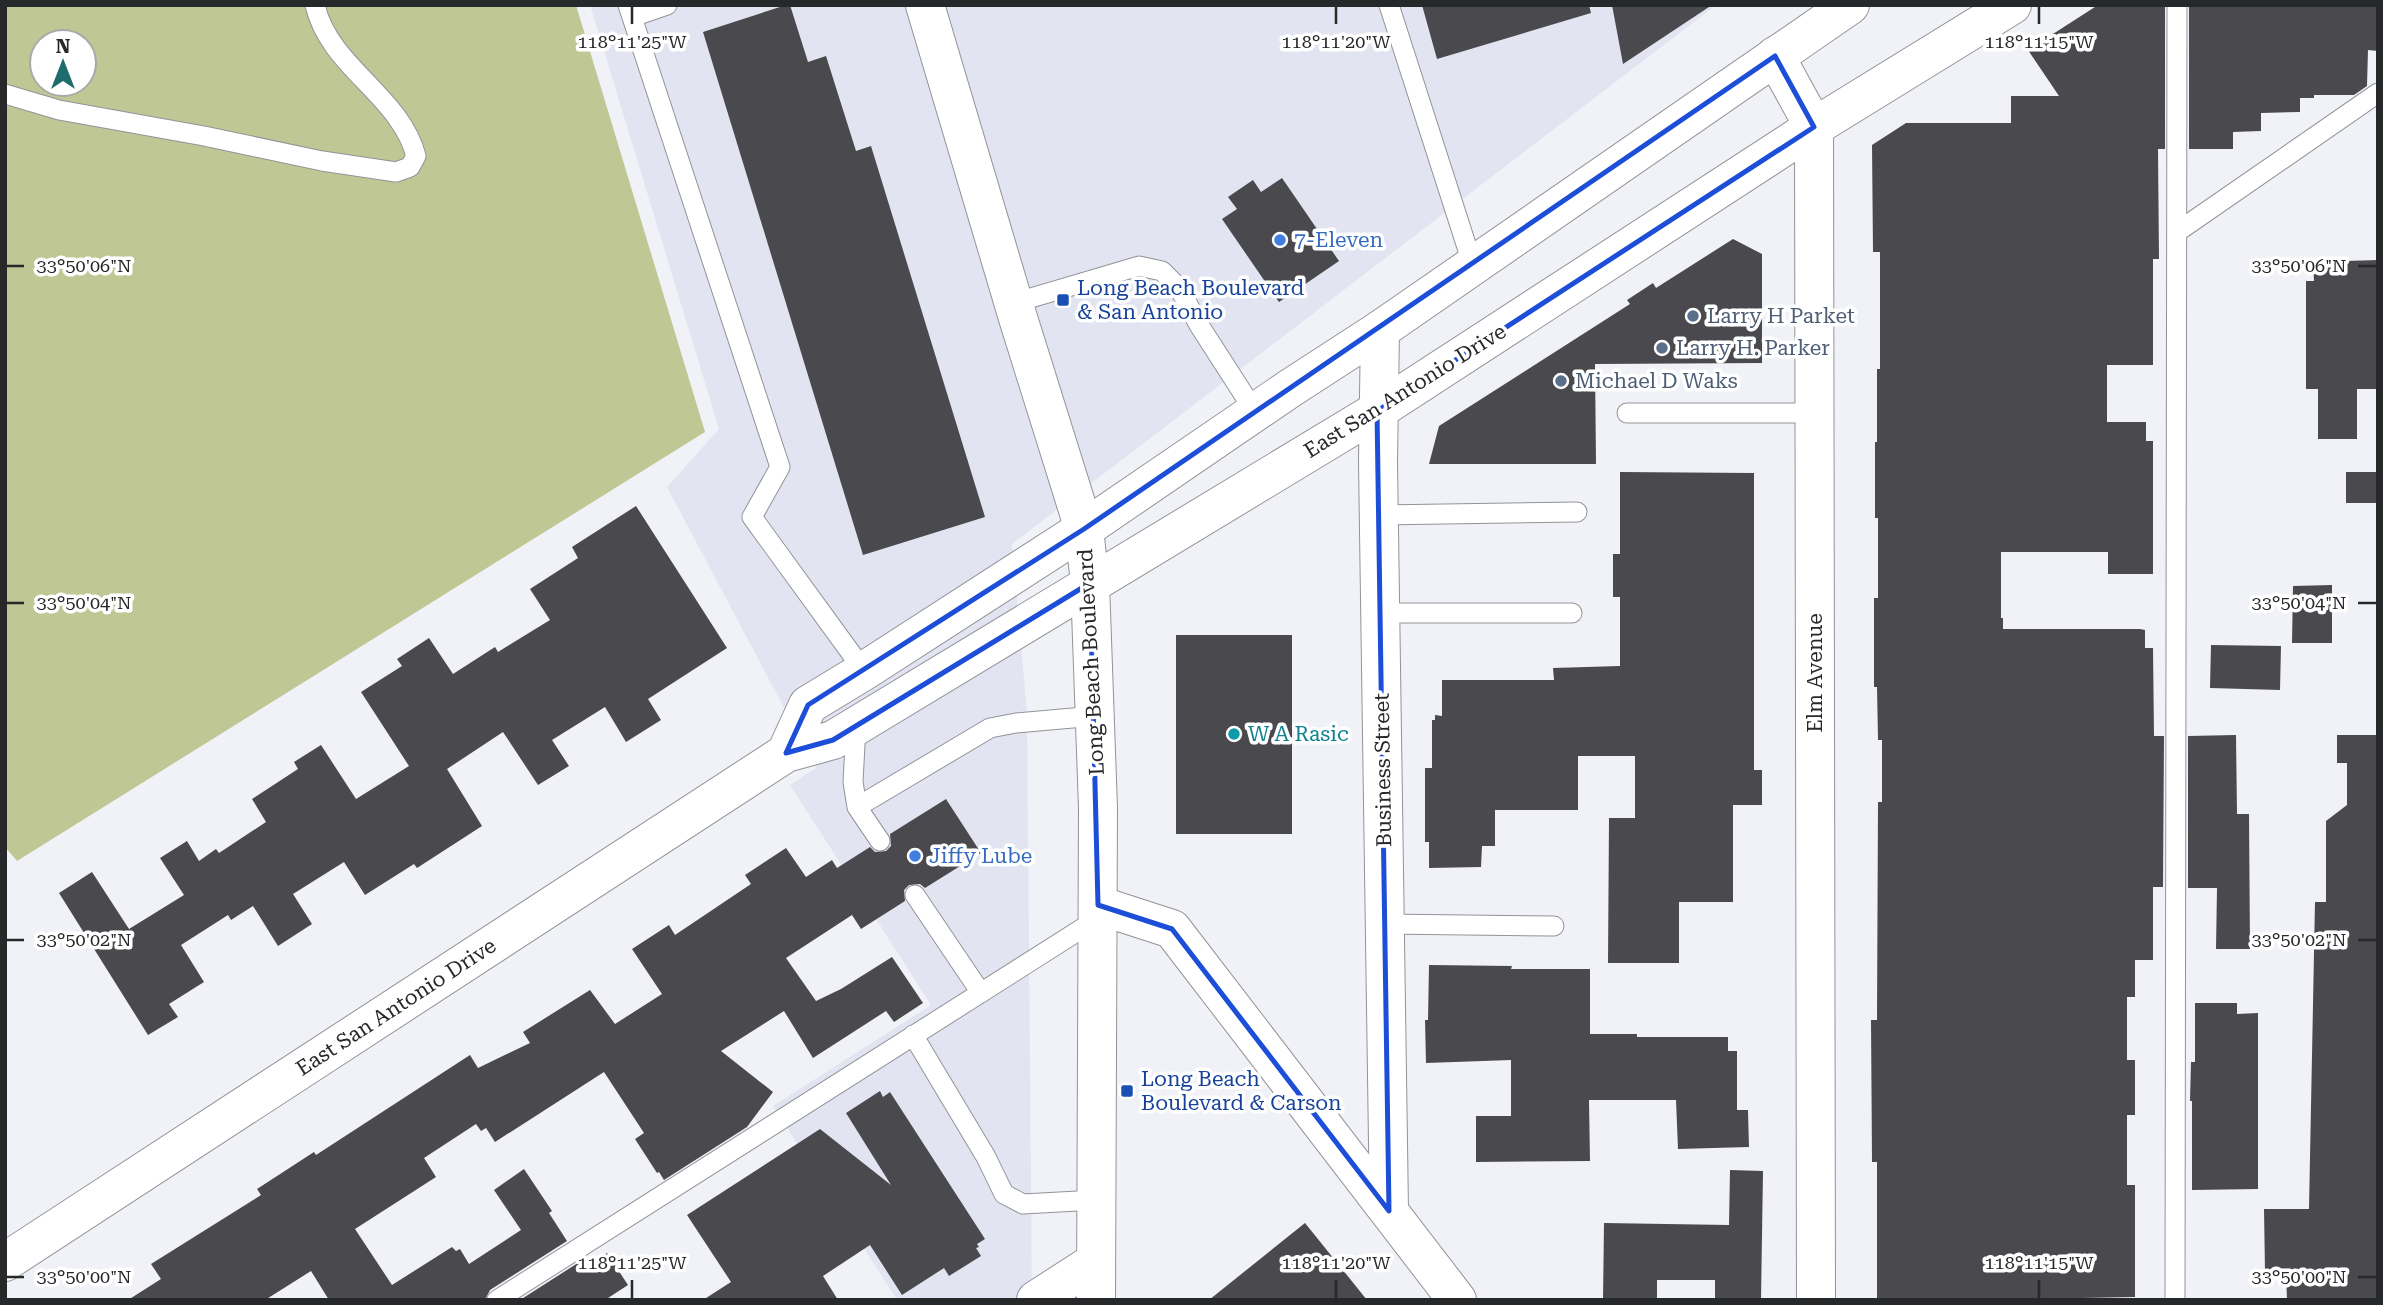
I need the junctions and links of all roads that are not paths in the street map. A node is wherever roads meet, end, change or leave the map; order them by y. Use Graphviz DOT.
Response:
graph roads {
  1 [pos="315,5"];
  2 [pos="667,5"];
  3 [pos="1389,5"];
  4 [pos="1850,5"];
  5 [pos="2012,5"];
  6 [pos="2177,5"];
  7 [pos="928,6"];
  8 [pos="630,11"];
  9 [pos="1775,57"];
  10 [pos="2378,93"];
  11 [pos="5,94"];
  12 [pos="1814,127"];
  13 [pos="2176,232"];
  14 [pos="1473,266"];
  15 [pos="1014,303"];
  16 [pos="1380,330"];
  17 [pos="1377,411"];
  18 [pos="1255,412"];
  19 [pos="1627,413"];
  20 [pos="1814,413"];
  21 [pos="1577,512"];
  22 [pos="1379,515"];
  23 [pos="1084,529"];
  24 [pos="1090,583"];
  25 [pos="1380,613"];
  26 [pos="1572,613"];
  27 [pos="864,671"];
  28 [pos="1095,716"];
  29 [pos="856,726"];
  30 [pos="786,752"];
  31 [pos="857,807"];
  32 [pos="880,841"];
  33 [pos="915,895"];
  34 [pos="1098,912"];
  35 [pos="1385,924"];
  36 [pos="1554,926"];
  37 [pos="981,993"];
  38 [pos="913,1035"];
  39 [pos="1096,1200"];
  40 [pos="1389,1211"];
  41 [pos="5,1262"];
  42 [pos="1095,1262"];
  43 [pos="497,1300"];
  44 [pos="1036,1300"];
  45 [pos="1096,1300"];
  46 [pos="1457,1300"];
  47 [pos="1815,1300"];
  48 [pos="2175,1300"];
  1 -- 11 [label="lane"];
  2 -- 8 [label="lane"];
  3 -- 14 [label="lane"];
  4 -- 9 [label="main road"];
  5 -- 12 [label="main road, East San Antonio Drive"];
  6 -- 13 [label="lane"];
  7 -- 15 [label="main road, Long Beach Boulevard"];
  8 -- 27 [label="lane"];
  9 -- 12 [label="main road, Elm Avenue"];
  9 -- 14 [label="main road"];
  10 -- 13 [label="lane"];
  12 -- 17 [label="main road, East San Antonio Drive"];
  12 -- 20 [label="main road, Elm Avenue"];
  13 -- 48 [label="lane"];
  14 -- 16 [label="main road"];
  15 -- 18 [label="lane"];
  15 -- 23 [label="main road, Long Beach Boulevard"];
  16 -- 17 [label="main road, Business Street"];
  16 -- 18 [label="main road"];
  17 -- 22 [label="main road, Business Street"];
  17 -- 24 [label="main road, East San Antonio Drive"];
  18 -- 23 [label="main road"];
  19 -- 20 [label="lane"];
  20 -- 47 [label="main road, Elm Avenue"];
  21 -- 22 [label="lane"];
  22 -- 25 [label="main road, Business Street"];
  23 -- 24 [label="main road, Long Beach Boulevard"];
  23 -- 27 [label="main road"];
  24 -- 28 [label="main road, Long Beach Boulevard"];
  24 -- 29 [label="main road, East San Antonio Drive"];
  25 -- 26 [label="lane"];
  25 -- 35 [label="main road, Business Street"];
  27 -- 30 [label="main road"];
  28 -- 31 [label="lane"];
  28 -- 34 [label="main road, Long Beach Boulevard"];
  29 -- 30 [label="main road, East San Antonio Drive"];
  29 -- 31 [label="lane"];
  30 -- 41 [label="main road, East San Antonio Drive"];
  31 -- 32 [label="lane"];
  33 -- 37 [label="lane"];
  34 -- 37 [label="lane"];
  34 -- 39 [label="main road, Long Beach Boulevard"];
  34 -- 40 [label="main road"];
  35 -- 36 [label="lane"];
  35 -- 40 [label="main road, Business Street"];
  37 -- 38 [label="lane"];
  38 -- 39 [label="lane"];
  38 -- 43 [label="lane"];
  39 -- 42 [label="main road, Long Beach Boulevard"];
  40 -- 46 [label="main road"];
  42 -- 44 [label="main road"];
  42 -- 45 [label="main road, Long Beach Boulevard"];
}
